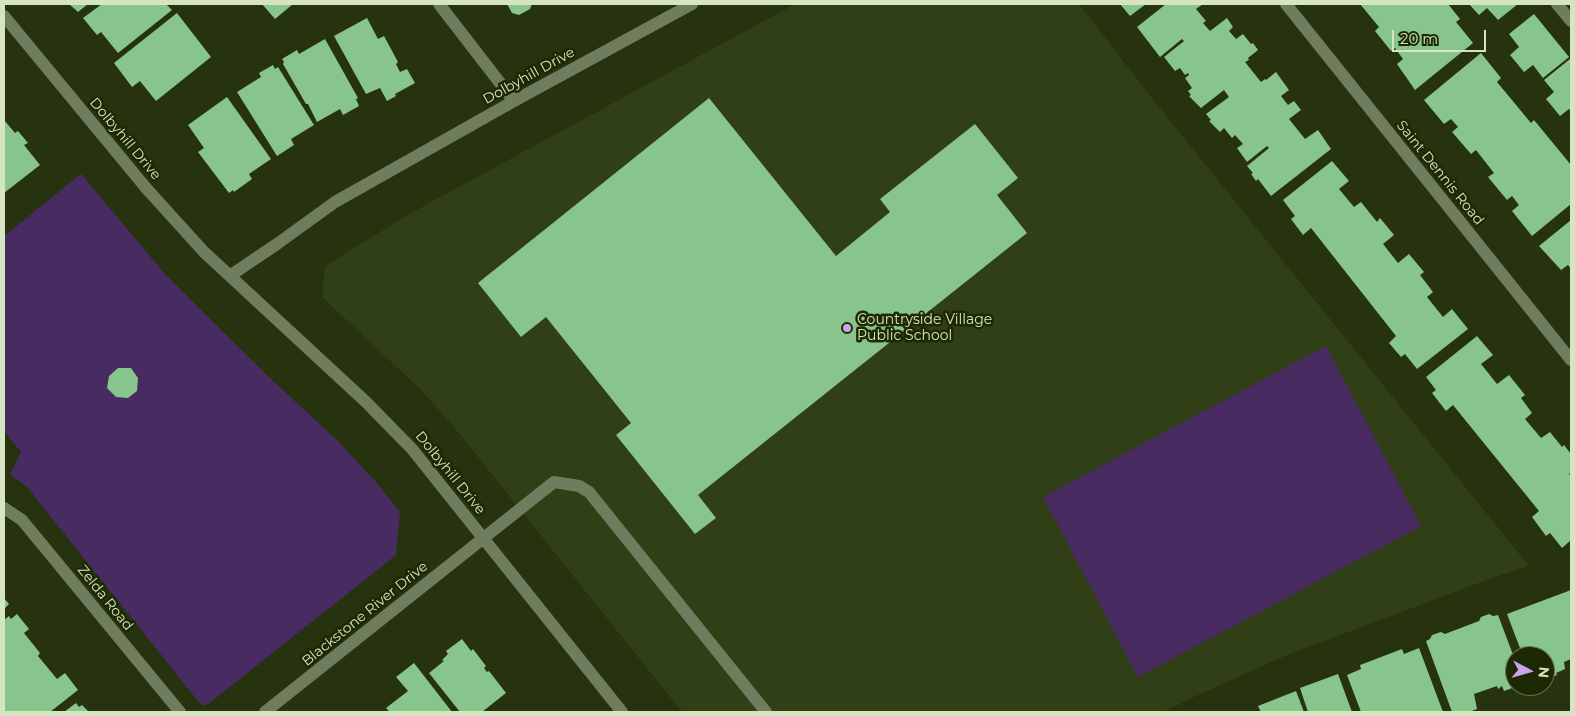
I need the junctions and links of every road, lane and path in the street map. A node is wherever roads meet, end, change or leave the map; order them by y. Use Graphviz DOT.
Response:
graph roads {
  1 [pos="439,4"];
  2 [pos="692,4"];
  3 [pos="1286,4"];
  4 [pos="1557,4"];
  5 [pos="1571,21"];
  6 [pos="6,23"];
  7 [pos="514,101"];
  8 [pos="231,275"];
  9 [pos="1571,360"];
  10 [pos="4,508"];
  11 [pos="483,538"];
  12 [pos="180,712"];
  13 [pos="265,712"];
  14 [pos="622,712"];
  15 [pos="766,712"];
  1 -- 7 [label="street"];
  2 -- 7 [label="street, Dolbyhill Drive"];
  3 -- 9 [label="street, Saint Dennis Road"];
  4 -- 5 [label="street"];
  6 -- 8 [label="street, Dolbyhill Drive"];
  7 -- 8 [label="street, Dolbyhill Drive"];
  8 -- 11 [label="street, Dolbyhill Drive"];
  10 -- 12 [label="street, Zelda Road"];
  11 -- 13 [label="street, Blackstone River Drive"];
  11 -- 14 [label="street, Dolbyhill Drive"];
  11 -- 15 [label="street, Blackstone River Drive"];
}
